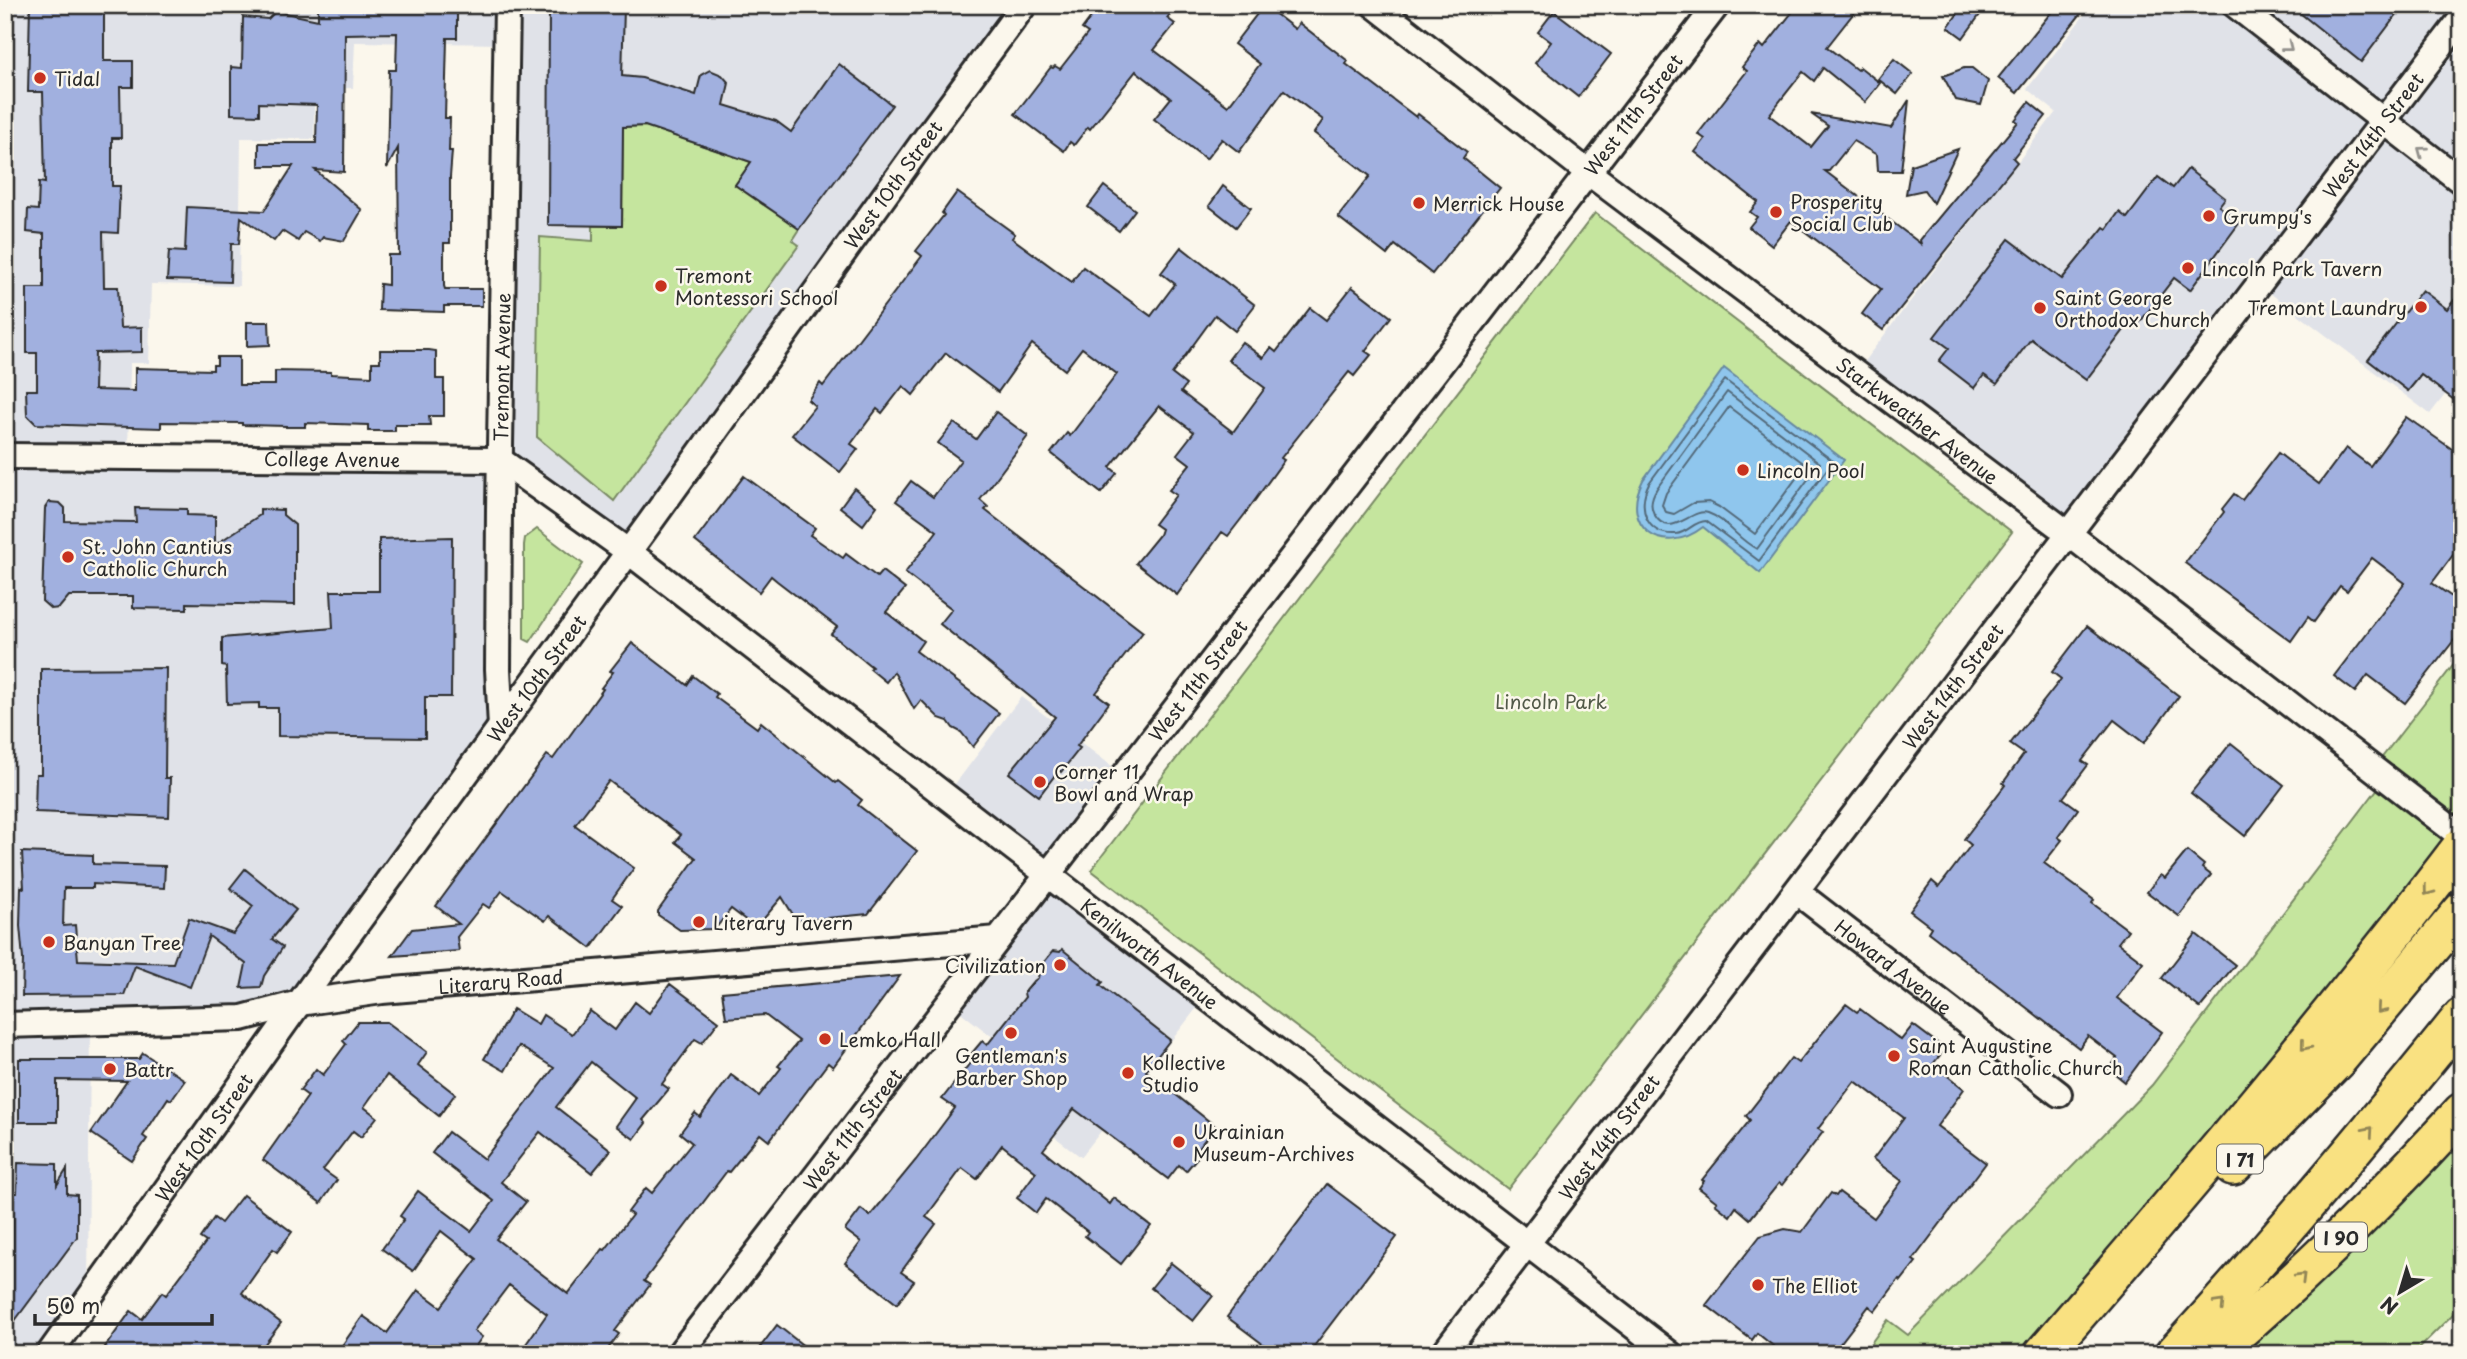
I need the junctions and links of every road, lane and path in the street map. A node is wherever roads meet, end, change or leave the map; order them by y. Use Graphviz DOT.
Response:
graph roads {
  1 [pos="507,5"];
  2 [pos="1024,5"];
  3 [pos="1374,5"];
  4 [pos="1717,5"];
  5 [pos="2235,5"];
  6 [pos="2462,18"];
  7 [pos="2382,121"];
  8 [pos="1589,173"];
  9 [pos="2462,182"];
  10 [pos="5,456"];
  11 [pos="500,460"];
  12 [pos="2069,534"];
  13 [pos="629,552"];
  14 [pos="501,727"];
  15 [pos="2462,837"];
  16 [pos="2462,846"];
  17 [pos="1049,875"];
  18 [pos="1797,892"];
  19 [pos="2462,911"];
  20 [pos="998,939"];
  21 [pos="299,1003"];
  22 [pos="2462,1017"];
  23 [pos="5,1025"];
  24 [pos="2059,1094"];
  25 [pos="2462,1112"];
  26 [pos="1529,1243"];
  27 [pos="49,1354"];
  28 [pos="679,1354"];
  29 [pos="1443,1354"];
  30 [pos="1670,1354"];
  31 [pos="2043,1354"];
  32 [pos="2049,1354"];
  33 [pos="2174,1354"];
  34 [pos="2213,1354"];
  1 -- 11 [label="street, Tremont Avenue"];
  2 -- 13 [label="street, West 10th Street"];
  3 -- 8 [label="street, Starkweather Avenue"];
  4 -- 8 [label="street, West 11th Street"];
  5 -- 7 [label="street, one-way"];
  6 -- 7 [label="street, West 14th Street"];
  9 -- 7 [label="street, one-way"];
  7 -- 12 [label="street, West 14th Street"];
  8 -- 12 [label="street, Starkweather Avenue"];
  8 -- 17 [label="street, West 11th Street"];
  10 -- 11 [label="street, College Avenue"];
  11 -- 13 [label="street"];
  11 -- 14 [label="street, Tremont Avenue"];
  12 -- 15 [label="street, Starkweather Avenue"];
  12 -- 18 [label="street, West 14th Street"];
  13 -- 14 [label="street, West 10th Street"];
  13 -- 17 [label="street, Kenilworth Avenue"];
  14 -- 21 [label="street, West 10th Street"];
  16 -- 31 [label="highway, one-way"];
  17 -- 20 [label="street, West 11th Street"];
  17 -- 26 [label="street, Kenilworth Avenue"];
  18 -- 24 [label="street, Howard Avenue"];
  18 -- 26 [label="street, West 14th Street"];
  19 -- 32 [label="highway, I 71, one-way"];
  20 -- 21 [label="street, Literary Road"];
  20 -- 28 [label="street, West 11th Street"];
  21 -- 23 [label="street, Literary Road"];
  21 -- 27 [label="street, West 10th Street"];
  33 -- 22 [label="highway, one-way"];
  34 -- 25 [label="highway, I 90, one-way"];
  26 -- 29 [label="street, West 14th Street"];
  26 -- 30 [label="street, Kenilworth Avenue"];
}
